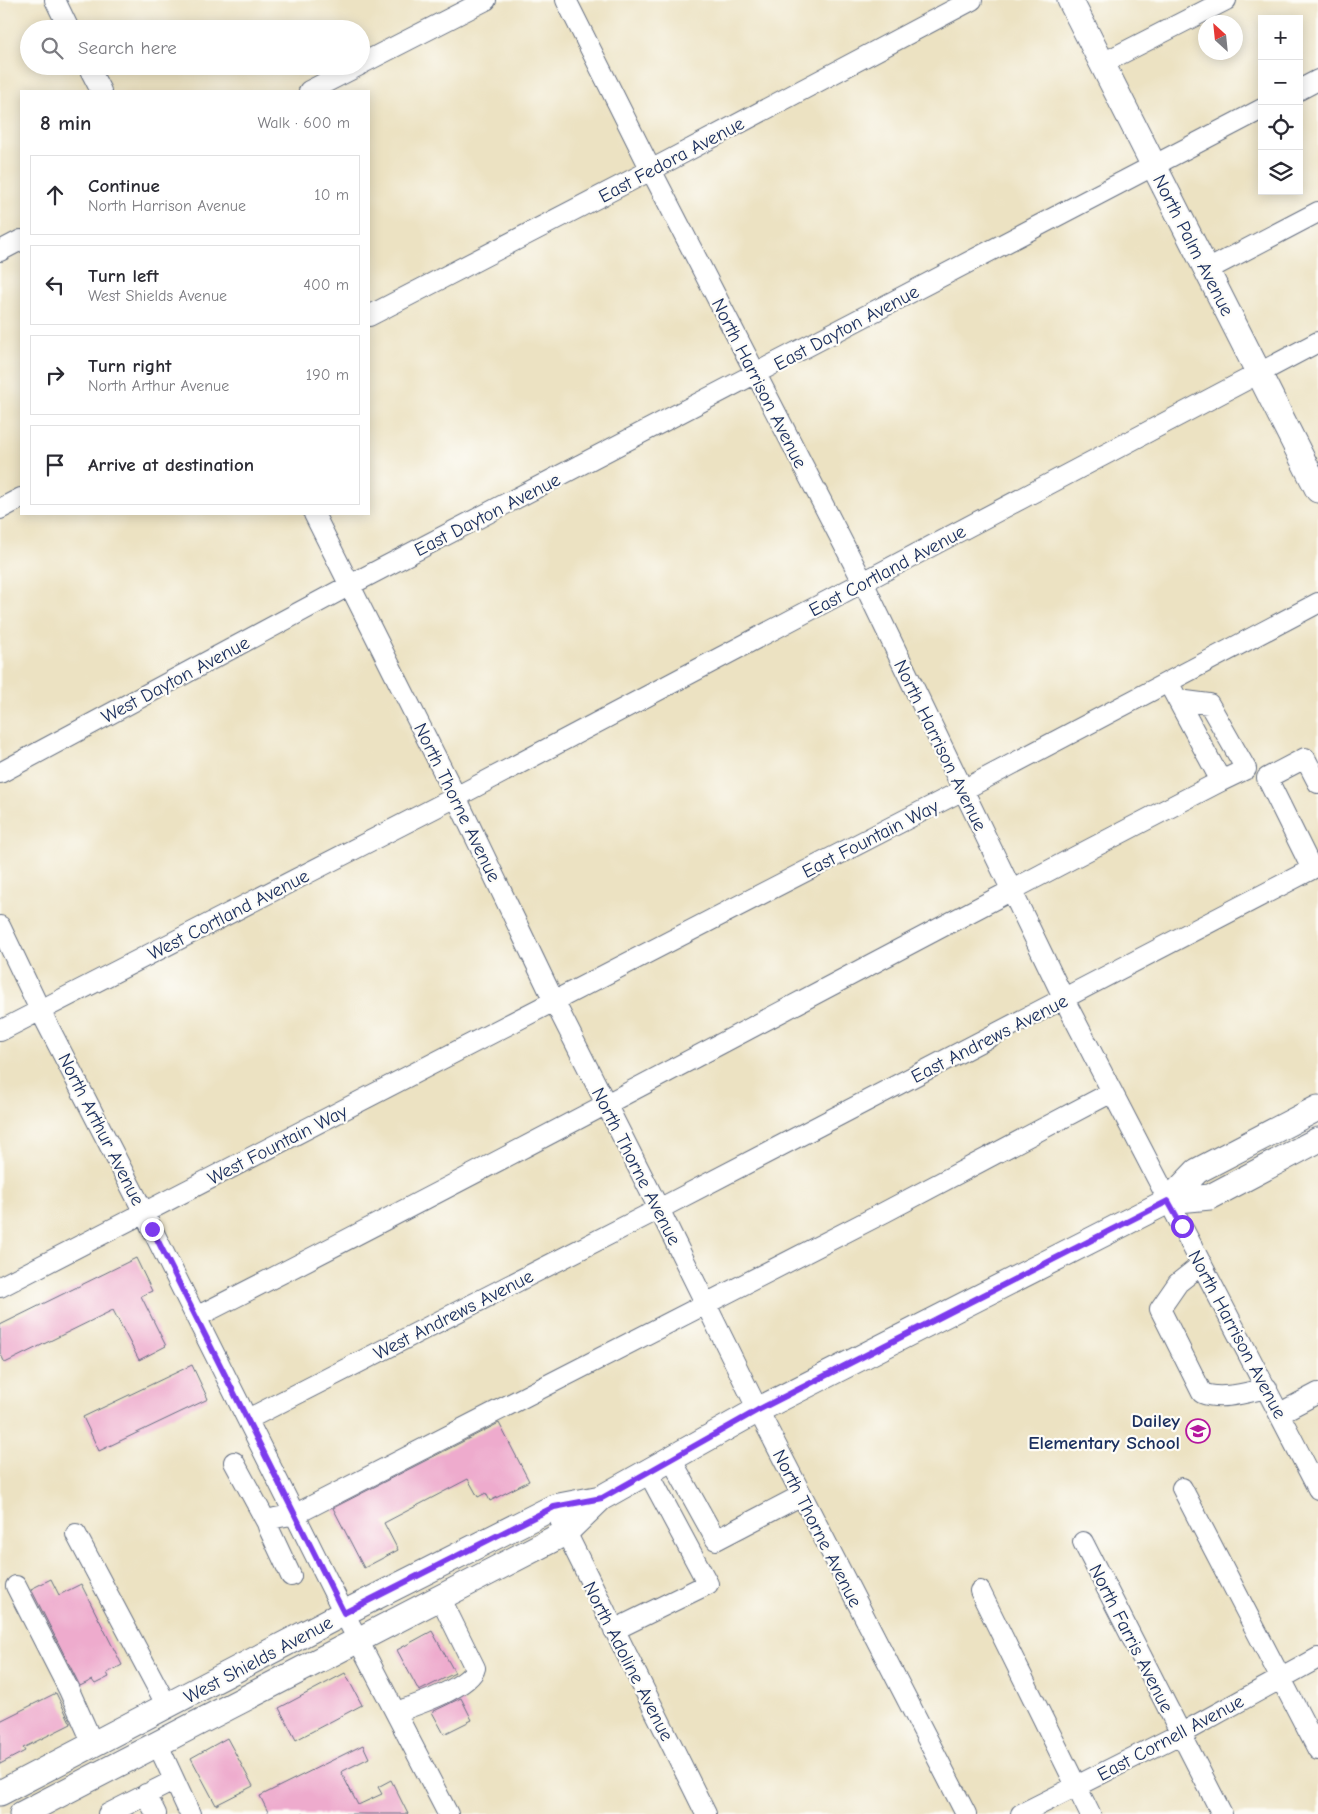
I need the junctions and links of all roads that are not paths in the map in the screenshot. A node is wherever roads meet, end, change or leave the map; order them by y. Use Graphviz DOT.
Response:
graph roads {
  1 [pos="55,0"];
  2 [pos="486,0"];
  3 [pos="566,0"];
  4 [pos="972,0"];
  5 [pos="1070,0"];
  6 [pos="1226,0"];
  7 [pos="65,20"];
  8 [pos="370,59"];
  9 [pos="1103,64"];
  10 [pos="93,75"];
  11 [pos="340,75"];
  12 [pos="1318,80"];
  13 [pos="1303,88"];
  14 [pos="100,90"];
  15 [pos="311,90"];
  16 [pos="1258,112"];
  17 [pos="1154,166"];
  18 [pos="651,170"];
  19 [pos="1318,212"];
  20 [pos="20,241"];
  21 [pos="0,251"];
  22 [pos="1207,270"];
  23 [pos="370,315"];
  24 [pos="1318,342"];
  25 [pos="1259,372"];
  26 [pos="756,375"];
  27 [pos="1316,480"];
  28 [pos="20,499"];
  29 [pos="0,510"];
  30 [pos="314,515"];
  31 [pos="863,582"];
  32 [pos="350,586"];
  33 [pos="1318,603"];
  34 [pos="1168,682"];
  35 [pos="1178,700"];
  36 [pos="1246,769"];
  37 [pos="0,773"];
  38 [pos="1267,778"];
  39 [pos="1221,781"];
  40 [pos="1318,783"];
  41 [pos="963,790"];
  42 [pos="456,797"];
  43 [pos="1315,868"];
  44 [pos="1011,889"];
  45 [pos="0,926"];
  46 [pos="1064,999"];
  47 [pos="554,1001"];
  48 [pos="40,1010"];
  49 [pos="0,1031"];
  50 [pos="1112,1092"];
  51 [pos="606,1104"];
  52 [pos="1318,1108"];
  53 [pos="1318,1140"];
  54 [pos="1168,1201"];
  55 [pos="659,1209"];
  56 [pos="144,1213"];
  57 [pos="1202,1264"];
  58 [pos="0,1287"];
  59 [pos="706,1304"];
  60 [pos="196,1317"];
  61 [pos="1267,1388"];
  62 [pos="1318,1393"];
  63 [pos="758,1410"];
  64 [pos="1280,1413"];
  65 [pos="248,1419"];
  66 [pos="671,1459"];
  67 [pos="234,1462"];
  68 [pos="648,1472"];
  69 [pos="1182,1488"];
  70 [pos="1318,1489"];
  71 [pos="802,1496"];
  72 [pos="602,1498"];
  73 [pos="554,1507"];
  74 [pos="296,1514"];
  75 [pos="267,1524"];
  76 [pos="565,1533"];
  77 [pos="76,1534"];
  78 [pos="1083,1542"];
  79 [pos="291,1576"];
  80 [pos="16,1586"];
  81 [pos="980,1591"];
  82 [pos="440,1597"];
  83 [pos="344,1613"];
  84 [pos="614,1630"];
  85 [pos="358,1639"];
  86 [pos="1318,1658"];
  87 [pos="246,1664"];
  88 [pos="1282,1678"];
  89 [pos="167,1706"];
  90 [pos="396,1712"];
  91 [pos="1182,1733"];
  92 [pos="93,1744"];
  93 [pos="158,1745"];
  94 [pos="1318,1750"];
  95 [pos="174,1781"];
  96 [pos="1076,1786"];
  97 [pos="0,1794"];
  98 [pos="146,1794"];
  99 [pos="22,1814"];
  100 [pos="108,1814"];
  101 [pos="156,1814"];
  102 [pos="190,1814"];
  103 [pos="448,1814"];
  104 [pos="706,1814"];
  105 [pos="966,1814"];
  106 [pos="1021,1814"];
  107 [pos="1090,1814"];
  108 [pos="1222,1814"];
  1 -- 7 [label="street"];
  2 -- 8 [label="street"];
  3 -- 18 [label="street, North Harrison Avenue"];
  4 -- 18 [label="street, East Fedora Avenue"];
  5 -- 9 [label="main road, North Palm Avenue"];
  6 -- 9 [label="street"];
  9 -- 17 [label="main road, North Palm Avenue"];
  10 -- 14 [label="street"];
  11 -- 15 [label="street"];
  12 -- 13 [label="street"];
  16 -- 17 [label="street, East Dayton Avenue"];
  17 -- 22 [label="main road, North Palm Avenue"];
  17 -- 26 [label="street, East Dayton Avenue"];
  18 -- 23 [label="street, East Fedora Avenue"];
  18 -- 26 [label="street, North Harrison Avenue"];
  19 -- 22 [label="street"];
  20 -- 21 [label="street"];
  22 -- 25 [label="main road, North Palm Avenue"];
  24 -- 25 [label="street, East Cortland Avenue"];
  25 -- 27 [label="main road, North Palm Avenue"];
  25 -- 31 [label="street, East Cortland Avenue"];
  26 -- 31 [label="street, North Harrison Avenue"];
  26 -- 32 [label="street, East Dayton Avenue"];
  28 -- 29 [label="street"];
  30 -- 32 [label="street, North Thorne Avenue"];
  31 -- 41 [label="street, North Harrison Avenue"];
  31 -- 42 [label="street, East Cortland Avenue"];
  32 -- 37 [label="street, West Dayton Avenue"];
  32 -- 42 [label="street, North Thorne Avenue"];
  33 -- 34 [label="street, East Fountain Way"];
  34 -- 35 [label="street"];
  34 -- 41 [label="street, East Fountain Way"];
  35 -- 36 [label="street"];
  35 -- 39 [label="street"];
  36 -- 38 [label="street"];
  36 -- 39 [label="street"];
  38 -- 40 [label="street"];
  38 -- 43 [label="street"];
  39 -- 44 [label="street"];
  41 -- 44 [label="street, North Harrison Avenue"];
  41 -- 47 [label="street, East Fountain Way"];
  42 -- 47 [label="street, North Thorne Avenue"];
  42 -- 48 [label="street, West Cortland Avenue"];
  43 -- 46 [label="street, East Andrews Avenue"];
  44 -- 46 [label="street, North Harrison Avenue"];
  44 -- 51 [label="street"];
  45 -- 48 [label="street, North Arthur Avenue"];
  46 -- 50 [label="street, North Harrison Avenue"];
  46 -- 55 [label="street, East Andrews Avenue"];
  47 -- 51 [label="street, North Thorne Avenue"];
  47 -- 56 [label="street, West Fountain Way"];
  48 -- 49 [label="street, West Cortland Avenue"];
  48 -- 56 [label="street, North Arthur Avenue"];
  50 -- 54 [label="street, North Harrison Avenue"];
  50 -- 59 [label="street"];
  51 -- 55 [label="street, North Thorne Avenue"];
  51 -- 60 [label="street"];
  52 -- 54 [label="main road, West Shields Avenue"];
  53 -- 54 [label="main road, West Shields Avenue"];
  54 -- 57 [label="street, North Harrison Avenue"];
  54 -- 63 [label="main road, West Shields Avenue"];
  55 -- 59 [label="street, North Thorne Avenue"];
  55 -- 65 [label="street, West Andrews Avenue"];
  56 -- 58 [label="street, West Fountain Way"];
  56 -- 60 [label="street, North Arthur Avenue"];
  57 -- 61 [label="street, North Harrison Avenue"];
  57 -- 61 [label="street"];
  59 -- 63 [label="street, North Thorne Avenue"];
  59 -- 74 [label="street"];
  60 -- 65 [label="street, North Arthur Avenue"];
  61 -- 64 [label="street, North Harrison Avenue"];
  62 -- 64 [label="street"];
  63 -- 66 [label="main road, West Shields Avenue"];
  63 -- 71 [label="street, North Thorne Avenue"];
  64 -- 70 [label="street, North Harrison Avenue"];
  65 -- 74 [label="street, North Arthur Avenue"];
  66 -- 68 [label="main road, West Shields Avenue"];
  66 -- 71 [label="street"];
  67 -- 75 [label="street"];
  68 -- 72 [label="main road, West Shields Avenue"];
  68 -- 84 [label="street"];
  69 -- 88 [label="street"];
  71 -- 105 [label="street, North Thorne Avenue"];
  72 -- 73 [label="main road, West Shields Avenue"];
  72 -- 76 [label="main road, West Shields Avenue"];
  73 -- 76 [label="street, North Adoline Avenue"];
  73 -- 83 [label="main road, West Shields Avenue"];
  74 -- 75 [label="street"];
  74 -- 83 [label="street, North Arthur Avenue"];
  75 -- 79 [label="street"];
  76 -- 82 [label="main road, West Shields Avenue"];
  76 -- 84 [label="street, North Adoline Avenue"];
  77 -- 89 [label="street"];
  78 -- 91 [label="street, North Farris Avenue"];
  80 -- 92 [label="street"];
  81 -- 96 [label="street"];
  82 -- 85 [label="main road, West Shields Avenue"];
  82 -- 90 [label="street"];
  83 -- 85 [label="street, North Arthur Avenue"];
  83 -- 87 [label="main road, West Shields Avenue"];
  84 -- 104 [label="street, North Adoline Avenue"];
  85 -- 90 [label="street, North Arthur Avenue"];
  85 -- 93 [label="main road, West Shields Avenue"];
  86 -- 88 [label="street, East Cornell Avenue"];
  87 -- 89 [label="main road, West Shields Avenue"];
  87 -- 93 [label="main road"];
  88 -- 91 [label="street, East Cornell Avenue"];
  88 -- 94 [label="street"];
  89 -- 92 [label="main road, West Shields Avenue"];
  90 -- 103 [label="street, North Arthur Avenue"];
  91 -- 96 [label="street, East Cornell Avenue"];
  91 -- 108 [label="street, North Farris Avenue"];
  92 -- 97 [label="main road, West Shields Avenue"];
  93 -- 95 [label="street"];
  93 -- 99 [label="main road, West Shields Avenue"];
  95 -- 98 [label="street"];
  95 -- 102 [label="street"];
  96 -- 106 [label="street, East Cornell Avenue"];
  96 -- 107 [label="street"];
  98 -- 100 [label="street"];
  98 -- 101 [label="street"];
}
